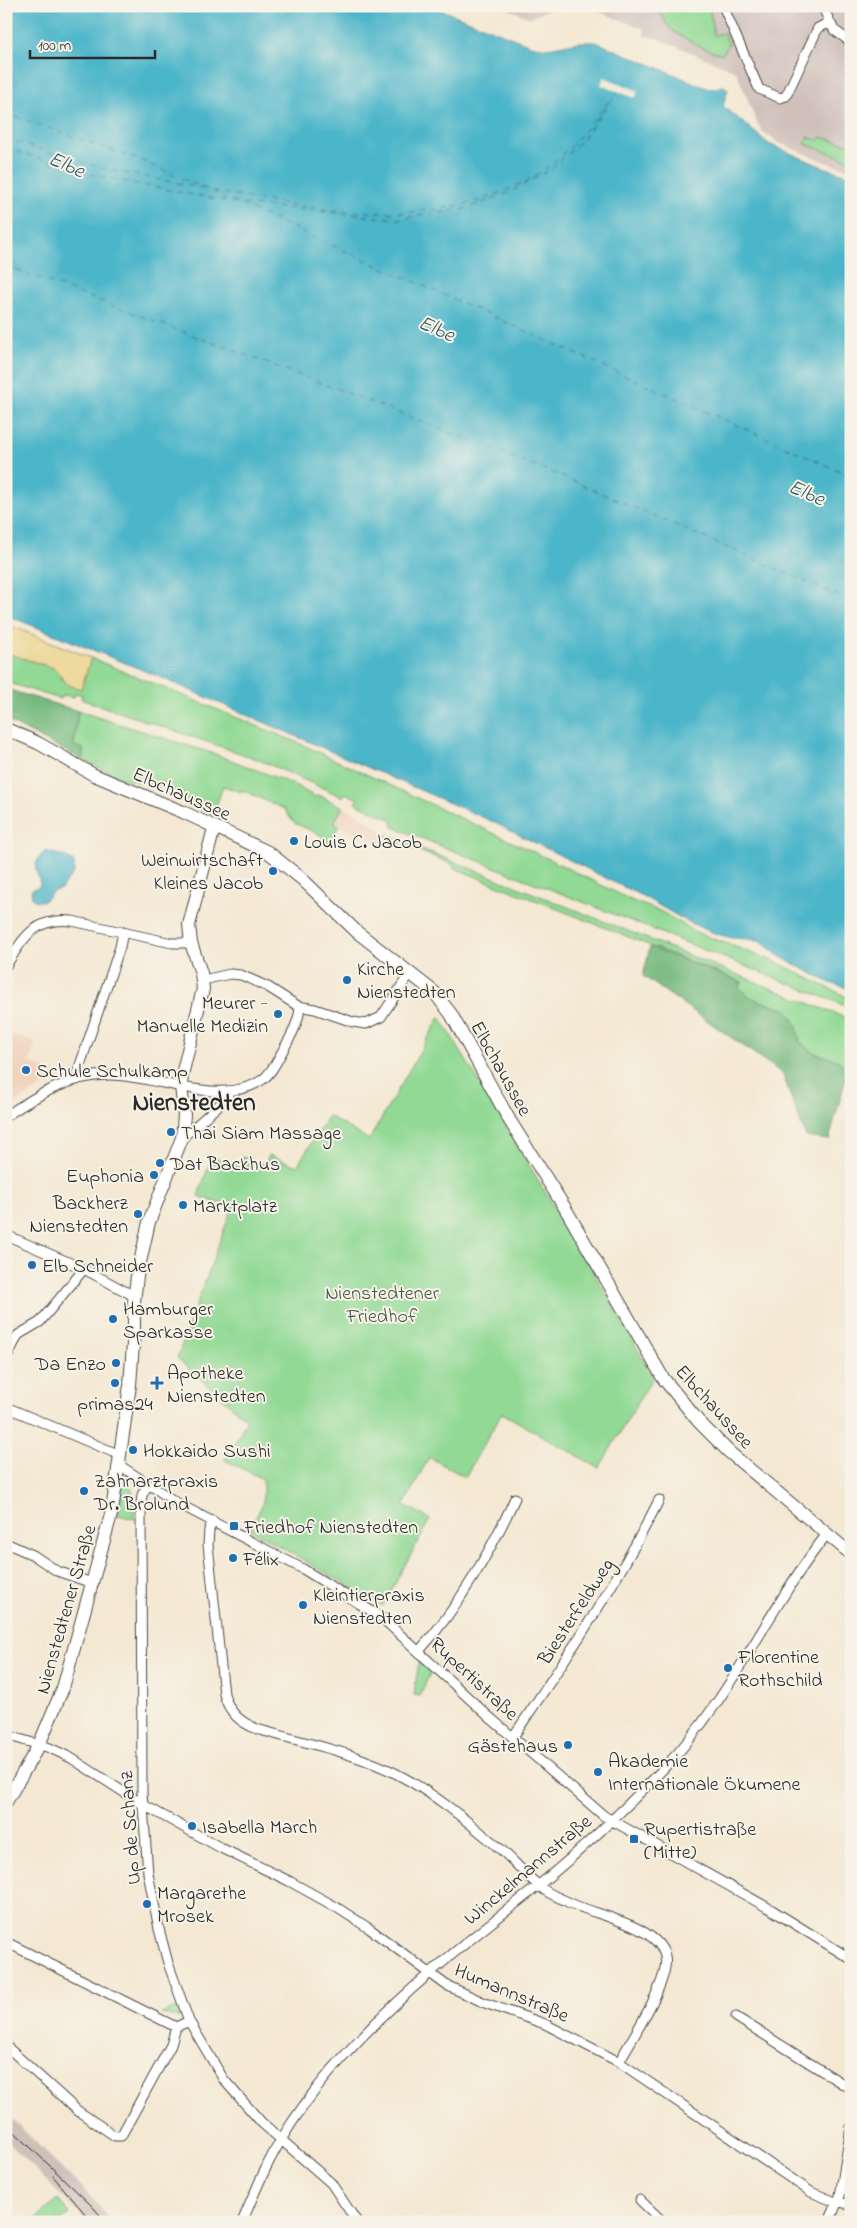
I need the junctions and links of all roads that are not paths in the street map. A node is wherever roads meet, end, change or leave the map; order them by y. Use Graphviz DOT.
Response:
graph roads {
  1 [pos="723,6"];
  2 [pos="822,6"];
  3 [pos="830,22"];
  4 [pos="849,41"];
  5 [pos="6,729"];
  6 [pos="214,828"];
  7 [pos="123,932"];
  8 [pos="191,943"];
  9 [pos="6,966"];
  10 [pos="410,973"];
  11 [pos="203,980"];
  12 [pos="300,1007"];
  13 [pos="77,1080"];
  14 [pos="181,1085"];
  15 [pos="229,1091"];
  16 [pos="6,1116"];
  17 [pos="182,1138"];
  18 [pos="6,1235"];
  19 [pos="84,1269"];
  20 [pos="134,1296"];
  21 [pos="6,1359"];
  22 [pos="6,1407"];
  23 [pos="120,1460"];
  24 [pos="148,1484"];
  25 [pos="515,1498"];
  26 [pos="659,1500"];
  27 [pos="213,1521"];
  28 [pos="827,1534"];
  29 [pos="6,1543"];
  30 [pos="851,1554"];
  31 [pos="92,1583"];
  32 [pos="419,1651"];
  33 [pos="6,1735"];
  34 [pos="513,1737"];
  35 [pos="39,1745"];
  36 [pos="6,1802"];
  37 [pos="142,1804"];
  38 [pos="612,1821"];
  39 [pos="539,1885"];
  40 [pos="6,1942"];
  41 [pos="851,1959"];
  42 [pos="430,1974"];
  43 [pos="736,2016"];
  44 [pos="189,2021"];
  45 [pos="176,2027"];
  46 [pos="6,2046"];
  47 [pos="619,2062"];
  48 [pos="851,2089"];
  49 [pos="851,2127"];
  50 [pos="281,2140"];
  51 [pos="640,2200"];
  52 [pos="839,2201"];
  53 [pos="851,2204"];
  54 [pos="242,2222"];
  55 [pos="357,2222"];
  56 [pos="664,2222"];
  57 [pos="829,2222"];
  1 -- 3 [label="street"];
  2 -- 3 [label="street"];
  3 -- 4 [label="street"];
  5 -- 6 [label="main road, Elbchaussee"];
  6 -- 8 [label="main road"];
  6 -- 10 [label="main road, Elbchaussee"];
  7 -- 8 [label="street"];
  7 -- 9 [label="street"];
  7 -- 13 [label="street"];
  8 -- 11 [label="main road"];
  10 -- 12 [label="street"];
  10 -- 28 [label="main road, Elbchaussee"];
  11 -- 12 [label="street"];
  11 -- 14 [label="main road, Nienstedtener Straße"];
  12 -- 15 [label="street"];
  13 -- 14 [label="street"];
  13 -- 16 [label="street"];
  14 -- 15 [label="street"];
  14 -- 17 [label="main road, Nienstedtener Straße"];
  15 -- 17 [label="street"];
  17 -- 20 [label="main road, Nienstedtener Straße"];
  18 -- 19 [label="street"];
  19 -- 20 [label="street"];
  19 -- 21 [label="street"];
  20 -- 23 [label="main road, Nienstedtener Straße"];
  22 -- 23 [label="street, Rupertistraße"];
  23 -- 24 [label="street, Rupertistraße"];
  23 -- 31 [label="main road, Nienstedtener Straße"];
  24 -- 27 [label="street, Rupertistraße"];
  24 -- 37 [label="street, Up de Schanz"];
  25 -- 32 [label="street"];
  26 -- 34 [label="street, Biesterfeldweg"];
  27 -- 32 [label="street, Rupertistraße"];
  27 -- 39 [label="street"];
  28 -- 30 [label="main road, Elbchaussee"];
  28 -- 38 [label="street, Winckelmannstraße"];
  29 -- 31 [label="street"];
  31 -- 35 [label="main road, Nienstedtener Straße"];
  32 -- 34 [label="street, Rupertistraße"];
  33 -- 35 [label="street, Humannstraße"];
  34 -- 38 [label="street, Rupertistraße"];
  35 -- 36 [label="main road, Nienstedtener Straße"];
  35 -- 37 [label="street, Humannstraße"];
  37 -- 42 [label="street, Humannstraße"];
  37 -- 44 [label="street, Up de Schanz"];
  38 -- 39 [label="street, Winckelmannstraße"];
  38 -- 41 [label="street, Rupertistraße"];
  39 -- 42 [label="street, Winckelmannstraße"];
  39 -- 47 [label="street"];
  40 -- 45 [label="street"];
  42 -- 47 [label="street, Humannstraße"];
  42 -- 50 [label="street, Winckelmannstraße"];
  43 -- 48 [label="street"];
  44 -- 45 [label="street"];
  44 -- 50 [label="street, Up de Schanz"];
  45 -- 46 [label="street"];
  47 -- 52 [label="street, Humannstraße"];
  49 -- 52 [label="street"];
  50 -- 54 [label="street, Winckelmannstraße"];
  50 -- 55 [label="street, Up de Schanz"];
  51 -- 56 [label="street"];
  52 -- 53 [label="street, Humannstraße"];
  52 -- 57 [label="street"];
}
